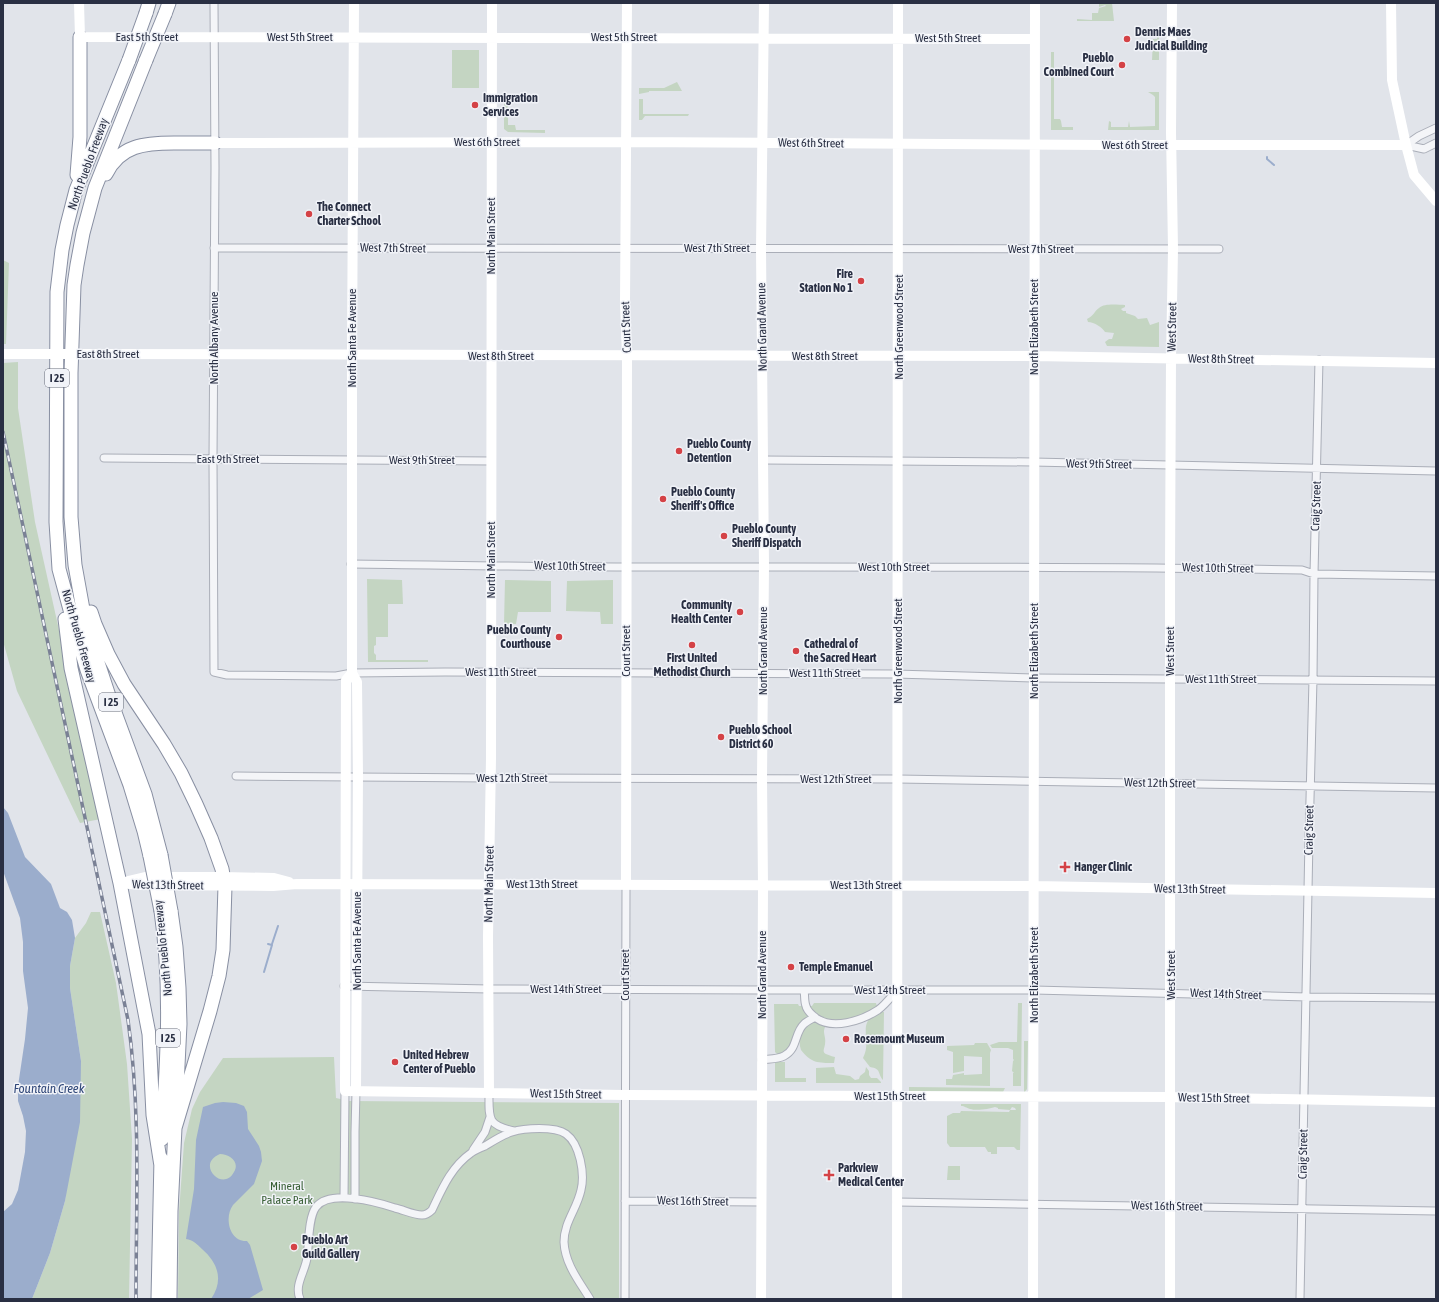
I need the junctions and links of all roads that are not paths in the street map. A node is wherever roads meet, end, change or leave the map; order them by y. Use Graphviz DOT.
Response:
graph roads {
  1 [pos="79,3"];
  2 [pos="214,3"];
  3 [pos="354,3"];
  4 [pos="492,3"];
  5 [pos="627,3"];
  6 [pos="764,3"];
  7 [pos="898,3"];
  8 [pos="1035,3"];
  9 [pos="1172,3"];
  10 [pos="1391,3"];
  11 [pos="148,8"];
  12 [pos="167,8"];
  13 [pos="80,37"];
  14 [pos="214,37"];
  15 [pos="354,37"];
  16 [pos="492,37"];
  17 [pos="627,38"];
  18 [pos="764,38"];
  19 [pos="898,38"];
  20 [pos="1035,38"];
  21 [pos="1436,128"];
  22 [pos="492,142"];
  23 [pos="626,142"];
  24 [pos="762,142"];
  25 [pos="215,143"];
  26 [pos="353,143"];
  27 [pos="1436,143"];
  28 [pos="898,144"];
  29 [pos="1035,144"];
  30 [pos="1172,145"];
  31 [pos="1406,145"];
  32 [pos="76,190"];
  33 [pos="1436,201"];
  34 [pos="90,204"];
  35 [pos="214,248"];
  36 [pos="352,248"];
  37 [pos="491,248"];
  38 [pos="625,248"];
  39 [pos="761,248"];
  40 [pos="898,249"];
  41 [pos="1035,249"];
  42 [pos="1173,249"];
  43 [pos="1219,249"];
  44 [pos="3,354"];
  45 [pos="214,354"];
  46 [pos="352,355"];
  47 [pos="491,356"];
  48 [pos="626,356"];
  49 [pos="763,356"];
  50 [pos="899,356"];
  51 [pos="1034,356"];
  52 [pos="1171,358"];
  53 [pos="1319,360"];
  54 [pos="1436,363"];
  55 [pos="104,458"];
  56 [pos="213,458"];
  57 [pos="352,460"];
  58 [pos="763,460"];
  59 [pos="491,461"];
  60 [pos="899,461"];
  61 [pos="1033,462"];
  62 [pos="1171,465"];
  63 [pos="1317,469"];
  64 [pos="1436,471"];
  65 [pos="73,547"];
  66 [pos="351,564"];
  67 [pos="491,565"];
  68 [pos="764,566"];
  69 [pos="627,567"];
  70 [pos="898,567"];
  71 [pos="1034,567"];
  72 [pos="1170,567"];
  73 [pos="59,568"];
  74 [pos="1314,574"];
  75 [pos="1436,576"];
  76 [pos="214,672"];
  77 [pos="491,672"];
  78 [pos="352,673"];
  79 [pos="626,673"];
  80 [pos="763,673"];
  81 [pos="898,674"];
  82 [pos="1033,678"];
  83 [pos="1170,678"];
  84 [pos="1313,679"];
  85 [pos="1436,681"];
  86 [pos="236,776"];
  87 [pos="346,776"];
  88 [pos="358,776"];
  89 [pos="490,778"];
  90 [pos="626,778"];
  91 [pos="762,778"];
  92 [pos="898,779"];
  93 [pos="1034,781"];
  94 [pos="1170,783"];
  95 [pos="1310,786"];
  96 [pos="1436,788"];
  97 [pos="155,855"];
  98 [pos="224,882"];
  99 [pos="120,883"];
  100 [pos="346,884"];
  101 [pos="357,884"];
  102 [pos="490,884"];
  103 [pos="626,885"];
  104 [pos="898,885"];
  105 [pos="763,886"];
  106 [pos="1034,886"];
  107 [pos="1171,888"];
  108 [pos="1308,891"];
  109 [pos="1436,893"];
  110 [pos="166,911"];
  111 [pos="344,986"];
  112 [pos="357,986"];
  113 [pos="489,988"];
  114 [pos="625,989"];
  115 [pos="762,990"];
  116 [pos="804,990"];
  117 [pos="897,990"];
  118 [pos="1034,990"];
  119 [pos="1171,993"];
  120 [pos="1307,997"];
  121 [pos="1436,998"];
  122 [pos="816,1017"];
  123 [pos="762,1060"];
  124 [pos="345,1091"];
  125 [pos="356,1091"];
  126 [pos="490,1093"];
  127 [pos="625,1095"];
  128 [pos="762,1096"];
  129 [pos="897,1096"];
  130 [pos="1034,1097"];
  131 [pos="1171,1097"];
  132 [pos="1304,1100"];
  133 [pos="1436,1102"];
  134 [pos="490,1117"];
  135 [pos="175,1128"];
  136 [pos="514,1131"];
  137 [pos="472,1152"];
  138 [pos="161,1166"];
  139 [pos="344,1198"];
  140 [pos="355,1199"];
  141 [pos="625,1201"];
  142 [pos="761,1202"];
  143 [pos="897,1202"];
  144 [pos="1033,1204"];
  145 [pos="1171,1206"];
  146 [pos="1302,1208"];
  147 [pos="1436,1211"];
  148 [pos="158,1299"];
  149 [pos="170,1299"];
  150 [pos="300,1299"];
  151 [pos="590,1299"];
  152 [pos="625,1299"];
  153 [pos="760,1299"];
  154 [pos="897,1299"];
  155 [pos="1033,1299"];
  156 [pos="1170,1299"];
  157 [pos="1300,1299"];
  1 -- 13 [label="street"];
  2 -- 14 [label="street, North Albany Avenue"];
  3 -- 15 [label="street, North Santa Fe Avenue"];
  4 -- 16 [label="street, North Main Street"];
  5 -- 17 [label="street, Court Street"];
  6 -- 18 [label="street, North Grand Avenue"];
  7 -- 19 [label="street, North Greenwood Street"];
  8 -- 20 [label="street, North Elizabeth Street"];
  9 -- 30 [label="street, West Street"];
  10 -- 31 [label="street"];
  11 -- 32 [label="highway, North Pueblo Freeway / I 25, bridge"];
  12 -- 34 [label="highway, North Pueblo Freeway / I 25, bridge"];
  13 -- 14 [label="street, East 5th Street"];
  13 -- 32 [label="highway"];
  14 -- 15 [label="street, West 5th Street"];
  14 -- 25 [label="street, North Albany Avenue"];
  15 -- 16 [label="street, West 5th Street"];
  15 -- 26 [label="street, North Santa Fe Avenue"];
  16 -- 17 [label="street, West 5th Street"];
  16 -- 22 [label="street, North Main Street"];
  17 -- 18 [label="street, West 5th Street"];
  17 -- 23 [label="street, Court Street"];
  18 -- 19 [label="street, West 5th Street"];
  18 -- 24 [label="street, North Grand Avenue"];
  19 -- 20 [label="street, West 5th Street"];
  19 -- 28 [label="street, North Greenwood Street"];
  20 -- 29 [label="street, North Elizabeth Street"];
  21 -- 31 [label="street"];
  22 -- 23 [label="street, West 6th Street"];
  22 -- 26 [label="street, West 6th Street"];
  22 -- 37 [label="street, North Main Street"];
  23 -- 24 [label="street, West 6th Street"];
  23 -- 38 [label="street, Court Street"];
  24 -- 28 [label="street, West 6th Street"];
  24 -- 39 [label="street, North Grand Avenue"];
  25 -- 26 [label="street, West 6th Street"];
  25 -- 34 [label="highway"];
  25 -- 35 [label="street, North Albany Avenue"];
  26 -- 36 [label="street, North Santa Fe Avenue"];
  27 -- 31 [label="street"];
  28 -- 29 [label="street, West 6th Street"];
  28 -- 40 [label="street, North Greenwood Street"];
  29 -- 30 [label="street, West 6th Street"];
  29 -- 41 [label="street, North Elizabeth Street"];
  30 -- 31 [label="street, West 6th Street"];
  30 -- 42 [label="street, West Street"];
  31 -- 33 [label="street"];
  32 -- 73 [label="highway, North Pueblo Freeway / I 25"];
  34 -- 65 [label="highway, North Pueblo Freeway / I 25"];
  35 -- 36 [label="street, West 7th Street"];
  35 -- 45 [label="street, North Albany Avenue"];
  36 -- 37 [label="street, West 7th Street"];
  36 -- 46 [label="street, North Santa Fe Avenue"];
  37 -- 38 [label="street, West 7th Street"];
  37 -- 47 [label="street, North Main Street"];
  38 -- 39 [label="street, West 7th Street"];
  38 -- 48 [label="street, Court Street"];
  39 -- 40 [label="street, West 7th Street"];
  39 -- 49 [label="street, North Grand Avenue"];
  40 -- 41 [label="street, West 7th Street"];
  40 -- 50 [label="street, North Greenwood Street"];
  41 -- 42 [label="street, West 7th Street"];
  41 -- 51 [label="street, North Elizabeth Street"];
  42 -- 43 [label="street, West 7th Street"];
  42 -- 52 [label="street, West Street"];
  44 -- 45 [label="street, East 8th Street, bridge"];
  45 -- 46 [label="street, West 8th Street"];
  45 -- 56 [label="street, North Albany Avenue"];
  46 -- 47 [label="street, West 8th Street"];
  46 -- 57 [label="street, North Santa Fe Avenue"];
  47 -- 48 [label="street, West 8th Street"];
  47 -- 59 [label="street, North Main Street"];
  48 -- 49 [label="street, West 8th Street"];
  48 -- 69 [label="street, Court Street"];
  49 -- 50 [label="street, West 8th Street"];
  49 -- 58 [label="street, North Grand Avenue"];
  50 -- 51 [label="street, West 8th Street"];
  50 -- 60 [label="street, North Greenwood Street"];
  51 -- 52 [label="street, West 8th Street"];
  51 -- 61 [label="street, North Elizabeth Street"];
  52 -- 53 [label="street, West 8th Street"];
  52 -- 62 [label="street, West Street"];
  53 -- 54 [label="street, West 8th Street"];
  53 -- 63 [label="street, Craig Street"];
  55 -- 56 [label="street, East 9th Street"];
  56 -- 57 [label="street, East 9th Street"];
  56 -- 76 [label="street, North Albany Avenue"];
  57 -- 59 [label="street, West 9th Street"];
  57 -- 66 [label="street, North Santa Fe Avenue"];
  58 -- 60 [label="street, West 9th Street"];
  58 -- 68 [label="street, North Grand Avenue"];
  59 -- 67 [label="street, North Main Street"];
  60 -- 61 [label="street, West 9th Street"];
  60 -- 70 [label="street, North Greenwood Street"];
  61 -- 62 [label="street, West 9th Street"];
  61 -- 71 [label="street, North Elizabeth Street"];
  62 -- 63 [label="street, West 9th Street"];
  62 -- 72 [label="street, West Street"];
  63 -- 64 [label="street, West 9th Street"];
  63 -- 74 [label="street, Craig Street"];
  65 -- 97 [label="highway, North Pueblo Freeway / I 25"];
  65 -- 98 [label="highway"];
  66 -- 67 [label="street, West 10th Street"];
  66 -- 78 [label="street, North Santa Fe Avenue"];
  67 -- 69 [label="street, West 10th Street"];
  67 -- 77 [label="street, North Main Street"];
  68 -- 69 [label="street, West 10th Street"];
  68 -- 70 [label="street, West 10th Street"];
  68 -- 80 [label="street, North Grand Avenue"];
  69 -- 79 [label="street, Court Street"];
  70 -- 71 [label="street, West 10th Street"];
  70 -- 81 [label="street, North Greenwood Street"];
  71 -- 72 [label="street, West 10th Street"];
  71 -- 82 [label="street, North Elizabeth Street"];
  72 -- 74 [label="street, West 10th Street"];
  72 -- 83 [label="street, West Street"];
  73 -- 97 [label="highway, North Pueblo Freeway / I 25"];
  73 -- 99 [label="highway"];
  74 -- 75 [label="street, West 10th Street"];
  74 -- 84 [label="street, Craig Street"];
  76 -- 78 [label="street, West 11th Street"];
  77 -- 78 [label="street, West 11th Street"];
  77 -- 79 [label="street, West 11th Street"];
  77 -- 89 [label="street, North Main Street"];
  78 -- 87 [label="street, North Santa Fe Avenue"];
  78 -- 88 [label="street, North Santa Fe Avenue"];
  79 -- 80 [label="street, West 11th Street"];
  79 -- 90 [label="street, Court Street"];
  80 -- 81 [label="street, West 11th Street"];
  80 -- 91 [label="street, North Grand Avenue"];
  81 -- 82 [label="street, West 11th Street"];
  81 -- 92 [label="street, North Greenwood Street"];
  82 -- 83 [label="street, West 11th Street"];
  82 -- 93 [label="street, North Elizabeth Street"];
  83 -- 84 [label="street, West 11th Street"];
  83 -- 94 [label="street, West Street"];
  84 -- 85 [label="street, West 11th Street"];
  84 -- 95 [label="street, Craig Street"];
  86 -- 87 [label="street, West 12th Street"];
  87 -- 88 [label="street, West 12th Street"];
  87 -- 100 [label="street, North Santa Fe Avenue"];
  88 -- 89 [label="street, West 12th Street"];
  88 -- 101 [label="street, North Santa Fe Avenue"];
  89 -- 90 [label="street, West 12th Street"];
  89 -- 102 [label="street, North Main Street"];
  90 -- 91 [label="street, West 12th Street"];
  90 -- 103 [label="street, Court Street"];
  91 -- 92 [label="street, West 12th Street"];
  91 -- 105 [label="street, North Grand Avenue"];
  92 -- 93 [label="street, West 12th Street"];
  92 -- 104 [label="street, North Greenwood Street"];
  93 -- 94 [label="street, West 12th Street"];
  93 -- 106 [label="street, North Elizabeth Street"];
  94 -- 95 [label="street, West 12th Street"];
  94 -- 107 [label="street, West Street"];
  95 -- 96 [label="street, West 12th Street"];
  95 -- 108 [label="street, Craig Street"];
  97 -- 110 [label="highway, North Pueblo Freeway / I 25, bridge"];
  98 -- 99 [label="street, West 13th Street"];
  98 -- 100 [label="street, West 13th Street"];
  98 -- 135 [label="highway"];
  99 -- 138 [label="highway"];
  100 -- 101 [label="street, West 13th Street"];
  100 -- 111 [label="street, North Santa Fe Avenue"];
  101 -- 102 [label="street, West 13th Street"];
  101 -- 112 [label="street, North Santa Fe Avenue"];
  102 -- 103 [label="street, West 13th Street"];
  102 -- 113 [label="street, North Main Street"];
  103 -- 105 [label="street, West 13th Street"];
  103 -- 114 [label="street, Court Street"];
  104 -- 105 [label="street, West 13th Street"];
  104 -- 106 [label="street, West 13th Street"];
  104 -- 117 [label="street, North Greenwood Street"];
  105 -- 115 [label="street, North Grand Avenue"];
  106 -- 107 [label="street, West 13th Street"];
  106 -- 118 [label="street, North Elizabeth Street"];
  107 -- 108 [label="street, West 13th Street"];
  107 -- 119 [label="street, West Street"];
  108 -- 109 [label="street, West 13th Street"];
  108 -- 120 [label="street, Craig Street"];
  110 -- 135 [label="highway, North Pueblo Freeway / I 25"];
  110 -- 138 [label="highway, North Pueblo Freeway / I 25"];
  111 -- 112 [label="street, West 14th Street"];
  111 -- 124 [label="street, North Santa Fe Avenue"];
  112 -- 113 [label="street, West 14th Street"];
  112 -- 125 [label="street, North Santa Fe Avenue"];
  113 -- 114 [label="street, West 14th Street"];
  113 -- 126 [label="street, North Main Street"];
  114 -- 115 [label="street, West 14th Street"];
  114 -- 127 [label="street, Court Street"];
  115 -- 116 [label="street, West 14th Street"];
  115 -- 123 [label="street, North Grand Avenue"];
  116 -- 117 [label="street, West 14th Street"];
  116 -- 122 [label="street"];
  117 -- 118 [label="street, West 14th Street"];
  117 -- 122 [label="street"];
  117 -- 129 [label="street, North Greenwood Street"];
  118 -- 119 [label="street, West 14th Street"];
  118 -- 130 [label="street, North Elizabeth Street"];
  119 -- 120 [label="street, West 14th Street"];
  119 -- 131 [label="street, West Street"];
  120 -- 121 [label="street, West 14th Street"];
  120 -- 132 [label="street, Craig Street"];
  122 -- 123 [label="street"];
  123 -- 128 [label="street, North Grand Avenue"];
  124 -- 125 [label="street, West 15th Street"];
  124 -- 139 [label="street, North Santa Fe Avenue"];
  125 -- 126 [label="street, West 15th Street"];
  125 -- 140 [label="street, North Santa Fe Avenue"];
  126 -- 127 [label="street, West 15th Street"];
  126 -- 134 [label="street, North Main Street"];
  127 -- 128 [label="street, West 15th Street"];
  127 -- 141 [label="street, Court Street"];
  128 -- 129 [label="street, West 15th Street"];
  128 -- 142 [label="street, North Grand Avenue"];
  129 -- 130 [label="street, West 15th Street"];
  129 -- 143 [label="street, North Greenwood Street"];
  130 -- 131 [label="street, West 15th Street"];
  130 -- 144 [label="street, North Elizabeth Street"];
  131 -- 132 [label="street, West 15th Street"];
  131 -- 145 [label="street, West Street"];
  132 -- 133 [label="street, West 15th Street"];
  132 -- 146 [label="street, Craig Street"];
  134 -- 136 [label="street, North Main Street"];
  134 -- 137 [label="street, North Main Street"];
  135 -- 149 [label="highway, North Pueblo Freeway / I 25"];
  136 -- 137 [label="street, North Main Street"];
  136 -- 151 [label="street, North Main Street"];
  137 -- 140 [label="street, North Main Street"];
  138 -- 148 [label="highway, North Pueblo Freeway / I 25"];
  139 -- 140 [label="street"];
  139 -- 150 [label="street"];
  141 -- 142 [label="street, West 16th Street"];
  141 -- 152 [label="street, Court Street"];
  142 -- 153 [label="street, North Grand Avenue"];
  143 -- 144 [label="street, West 16th Street"];
  143 -- 154 [label="street, North Greenwood Street"];
  144 -- 145 [label="street, West 16th Street"];
  144 -- 155 [label="street, North Elizabeth Street"];
  145 -- 146 [label="street, West 16th Street"];
  145 -- 156 [label="street, West Street"];
  146 -- 147 [label="street, West 16th Street"];
  146 -- 157 [label="street, Craig Street"];
}
